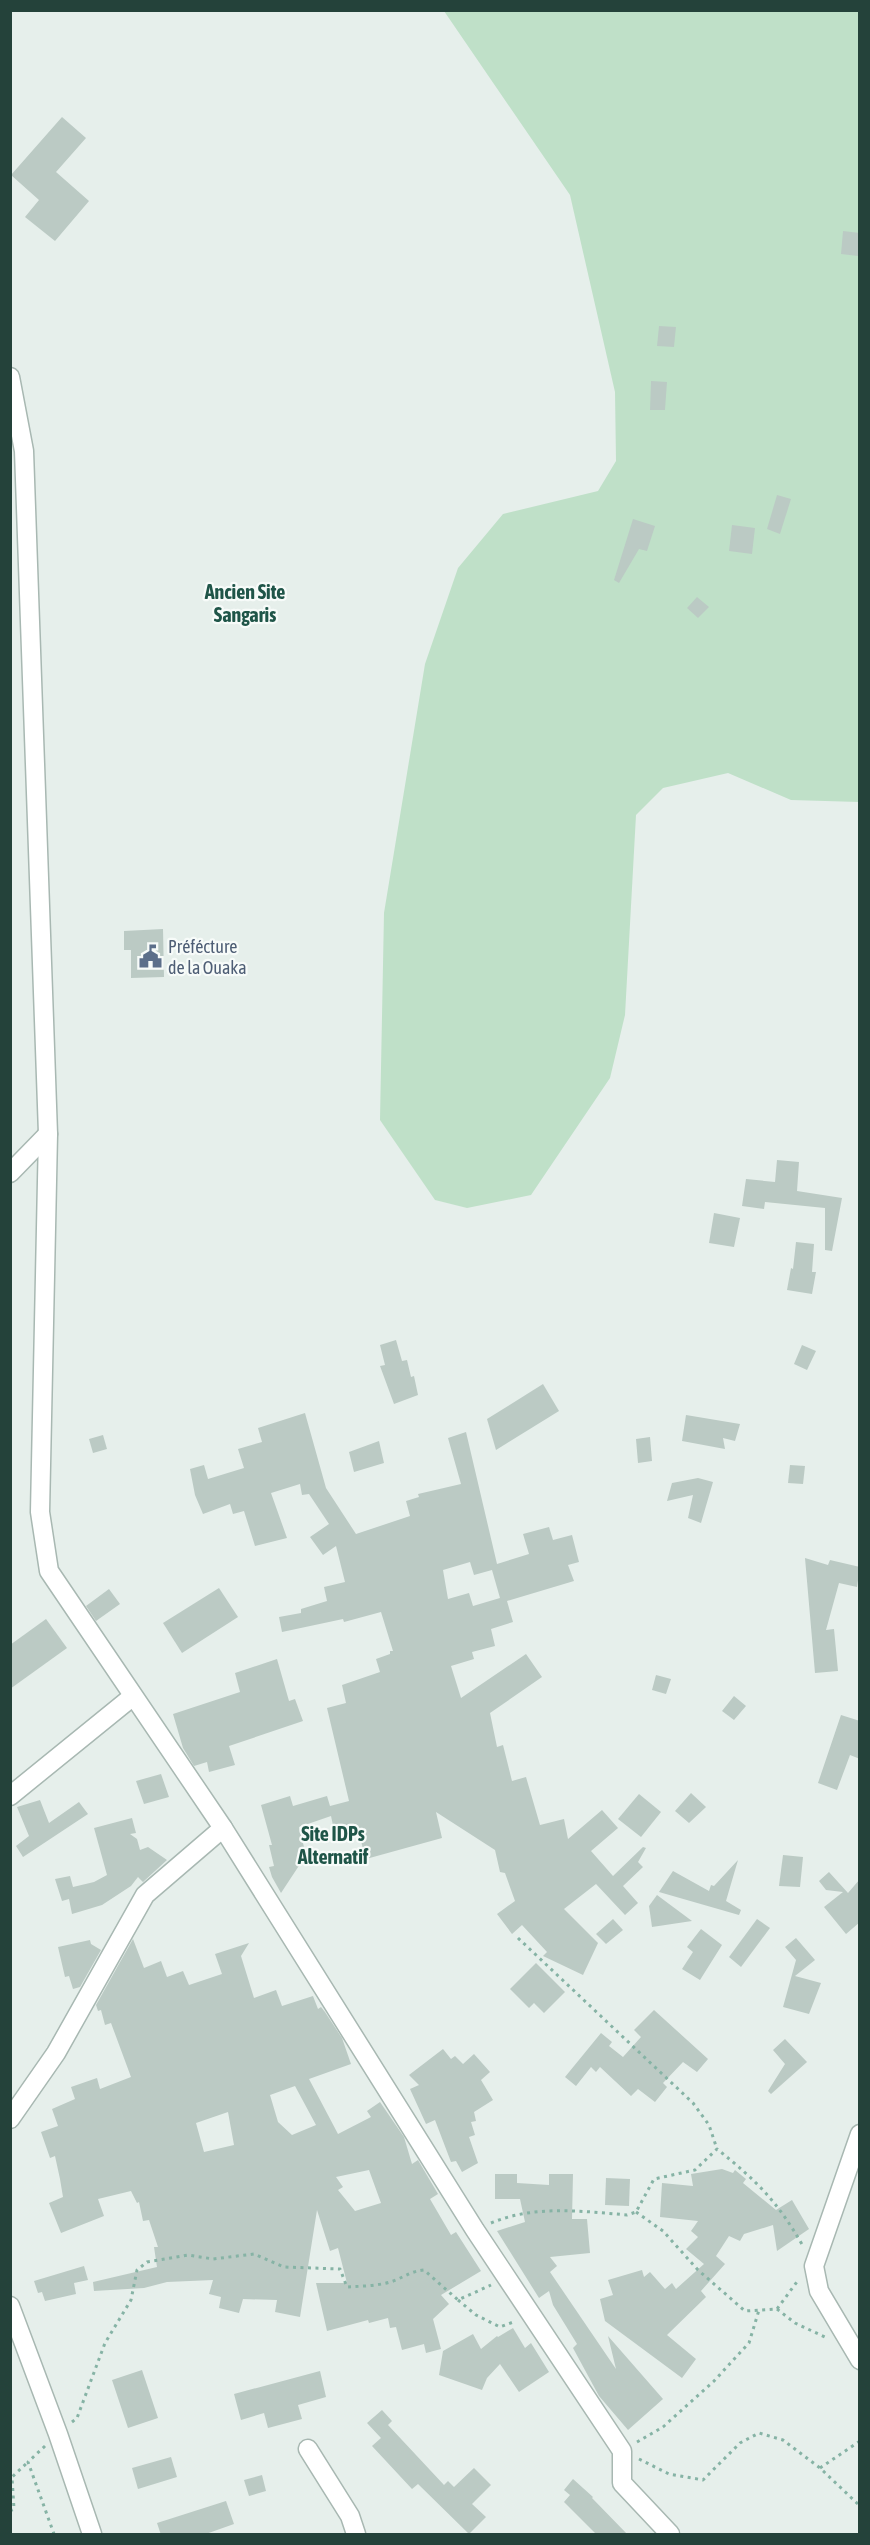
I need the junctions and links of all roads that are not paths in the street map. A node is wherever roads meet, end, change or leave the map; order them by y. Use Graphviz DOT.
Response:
graph roads {
  1 [pos="10,377"];
  2 [pos="48,1134"];
  3 [pos="10,1173"];
  4 [pos="132,1697"];
  5 [pos="10,1796"];
  6 [pos="223,1828"];
  7 [pos="10,2119"];
  8 [pos="860,2134"];
  9 [pos="10,2306"];
  10 [pos="860,2361"];
  11 [pos="308,2449"];
  12 [pos="92,2535"];
  13 [pos="356,2535"];
  14 [pos="670,2535"];
  1 -- 2 [label="street"];
  2 -- 3 [label="street"];
  2 -- 4 [label="street"];
  4 -- 5 [label="street"];
  4 -- 6 [label="street"];
  6 -- 7 [label="street"];
  6 -- 14 [label="street"];
  8 -- 10 [label="street"];
  9 -- 12 [label="street"];
  11 -- 13 [label="street"];
}
